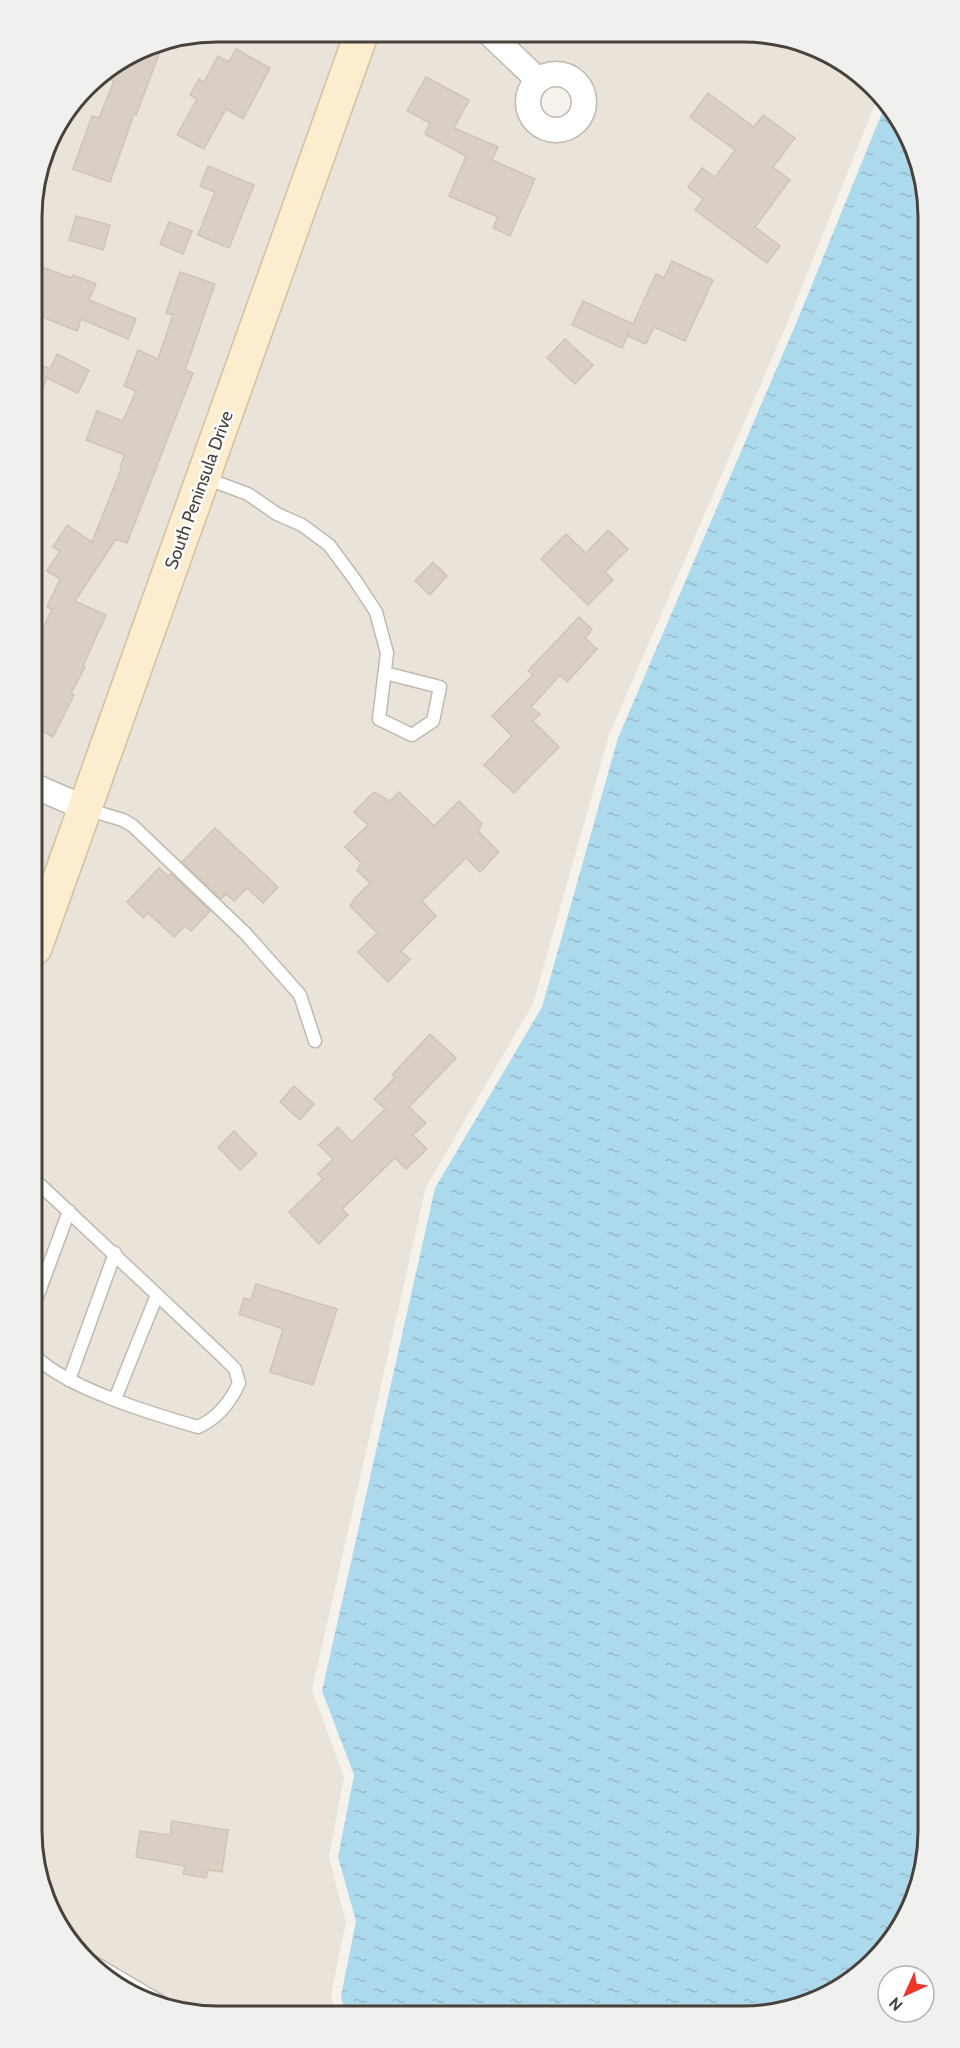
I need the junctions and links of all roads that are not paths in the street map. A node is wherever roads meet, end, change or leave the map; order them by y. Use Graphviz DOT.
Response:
graph roads {
  1 [pos="358,42"];
  2 [pos="498,42"];
  3 [pos="538,80"];
  4 [pos="204,478"];
  5 [pos="385,673"];
  6 [pos="42,789"];
  7 [pos="85,808"];
  8 [pos="42,928"];
  9 [pos="315,1041"];
  10 [pos="42,1186"];
  11 [pos="69,1211"];
  12 [pos="115,1253"];
  13 [pos="42,1284"];
  14 [pos="157,1295"];
  15 [pos="42,1361"];
  16 [pos="69,1380"];
  17 [pos="115,1399"];
  1 -- 4 [label="main road, South Peninsula Drive"];
  2 -- 3 [label="street"];
  4 -- 5 [label="lane"];
  4 -- 7 [label="main road, South Peninsula Drive"];
  5 -- 5 [label="lane"];
  6 -- 7 [label="street"];
  7 -- 8 [label="main road, South Peninsula Drive"];
  7 -- 9 [label="lane"];
  10 -- 11 [label="lane"];
  11 -- 12 [label="lane"];
  11 -- 13 [label="lane"];
  12 -- 14 [label="lane"];
  12 -- 16 [label="lane"];
  14 -- 17 [label="lane"];
  14 -- 17 [label="lane"];
  15 -- 16 [label="lane"];
  16 -- 17 [label="lane"];
}
